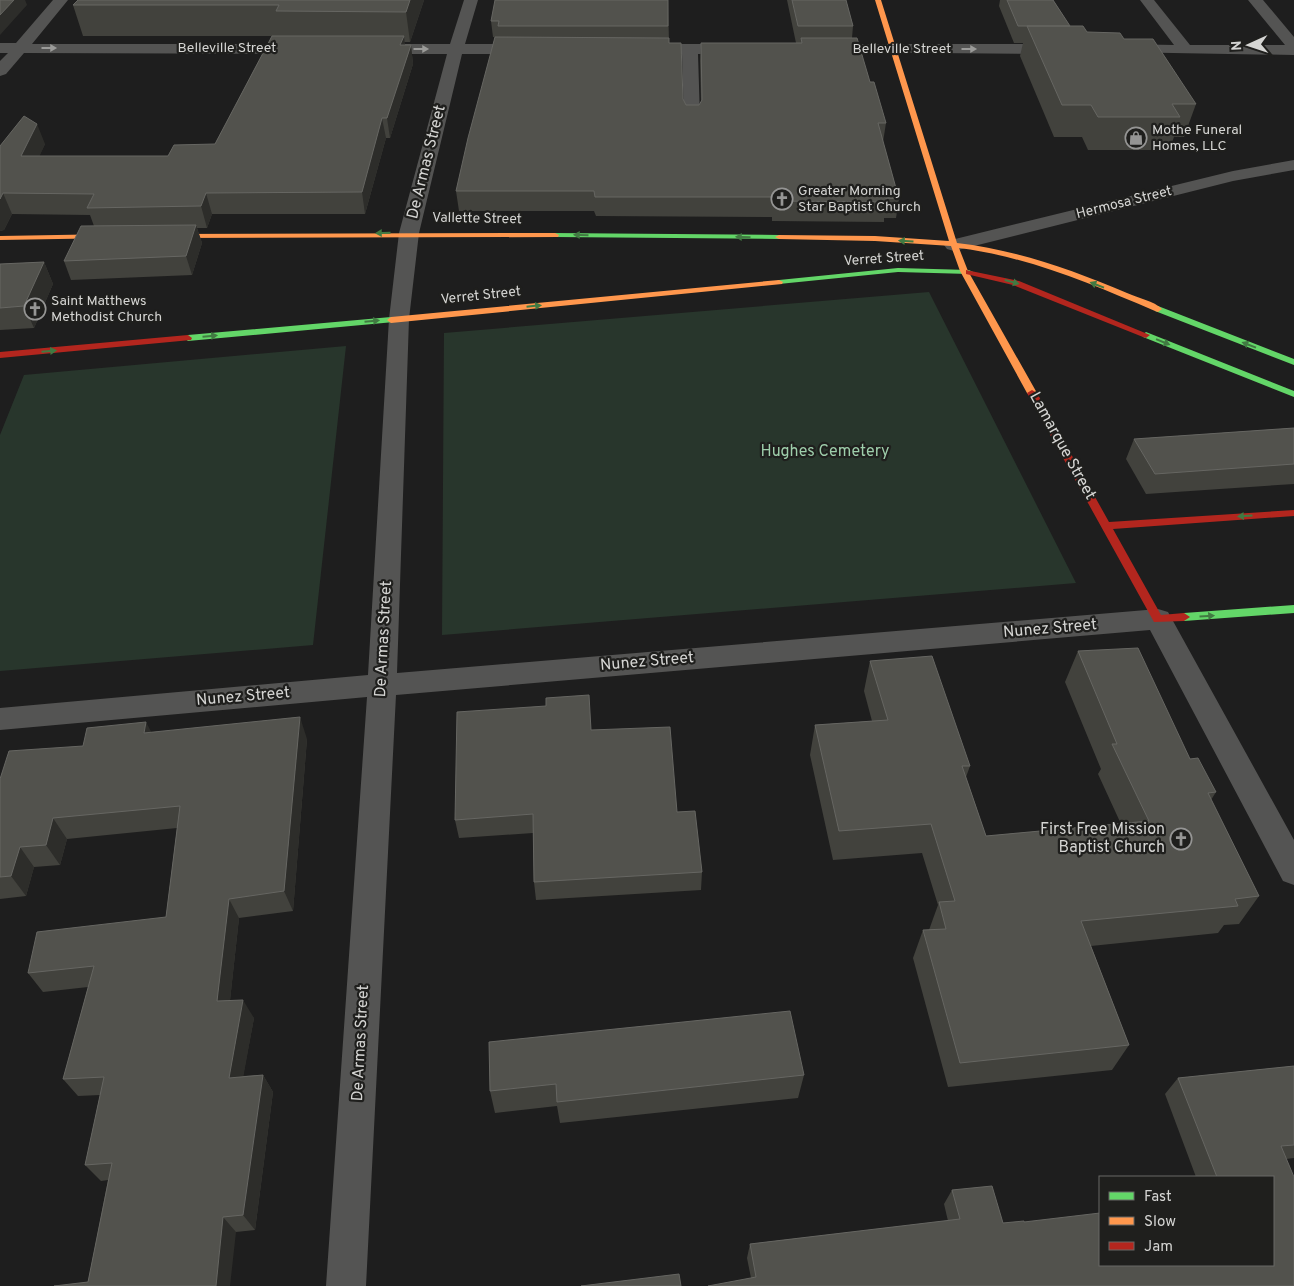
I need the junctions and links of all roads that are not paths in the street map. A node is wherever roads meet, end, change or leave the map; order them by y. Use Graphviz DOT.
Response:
graph roads {
  1 [pos="61,0"];
  2 [pos="471,0"];
  3 [pos="878,0"];
  4 [pos="1147,0"];
  5 [pos="1255,0"];
  6 [pos="0,48"];
  7 [pos="20,48"];
  8 [pos="317,49"];
  9 [pos="357,49"];
  10 [pos="456,49"];
  11 [pos="544,49"];
  12 [pos="631,49"];
  13 [pos="690,49"];
  14 [pos="748,49"];
  15 [pos="807,49"];
  16 [pos="894,49"];
  17 [pos="1069,49"];
  18 [pos="1108,49"];
  19 [pos="1185,49"];
  20 [pos="1294,49"];
  21 [pos="0,71"];
  22 [pos="692,118"];
  23 [pos="1294,165"];
  24 [pos="409,233"];
  25 [pos="130,236"];
  26 [pos="150,236"];
  27 [pos="0,238"];
  28 [pos="954,245"];
  29 [pos="964,271"];
  30 [pos="399,319"];
  31 [pos="0,355"];
  32 [pos="1294,362"];
  33 [pos="1294,394"];
  34 [pos="1294,513"];
  35 [pos="1106,526"];
  36 [pos="1294,609"];
  37 [pos="1158,620"];
  38 [pos="382,685"];
  39 [pos="0,719"];
  40 [pos="1294,871"];
  41 [pos="346,1286"];
  1 -- 7 [label="street"];
  2 -- 10 [label="street, De Armas Street"];
  3 -- 16 [label="main road, Lamarque Street"];
  4 -- 19 [label="street"];
  5 -- 20 [label="street"];
  6 -- 7 [label="street, Belleville Street"];
  7 -- 8 [label="street, Belleville Street, one-way"];
  7 -- 21 [label="street"];
  9 -- 10 [label="street, one-way"];
  10 -- 11 [label="street"];
  10 -- 24 [label="street, De Armas Street"];
  12 -- 13 [label="street"];
  13 -- 14 [label="street"];
  13 -- 22 [label="street"];
  15 -- 16 [label="street, Belleville Street"];
  16 -- 17 [label="street, Belleville Street, one-way"];
  16 -- 28 [label="main road, Lamarque Street"];
  18 -- 19 [label="street"];
  19 -- 20 [label="street"];
  23 -- 28 [label="street, Hermosa Street"];
  24 -- 26 [label="main road, Vallette Street, one-way"];
  28 -- 24 [label="main road, Vallette Street, one-way"];
  24 -- 30 [label="street, De Armas Street"];
  25 -- 27 [label="main road"];
  28 -- 29 [label="main road, Lamarque Street"];
  32 -- 28 [label="main road, Vallette Street, one-way"];
  30 -- 29 [label="main road, Verret Street, one-way"];
  29 -- 33 [label="main road, Verret Street, one-way"];
  29 -- 35 [label="main road, Lamarque Street"];
  31 -- 30 [label="main road, Verret Street, one-way"];
  30 -- 38 [label="street, De Armas Street"];
  34 -- 35 [label="main road, one-way"];
  35 -- 37 [label="main road, Lamarque Street"];
  37 -- 36 [label="main road, Nunez Street, one-way"];
  37 -- 38 [label="street, Nunez Street"];
  37 -- 40 [label="street, Lamarque Street"];
  38 -- 39 [label="street, Nunez Street"];
  38 -- 41 [label="street, De Armas Street"];
}
